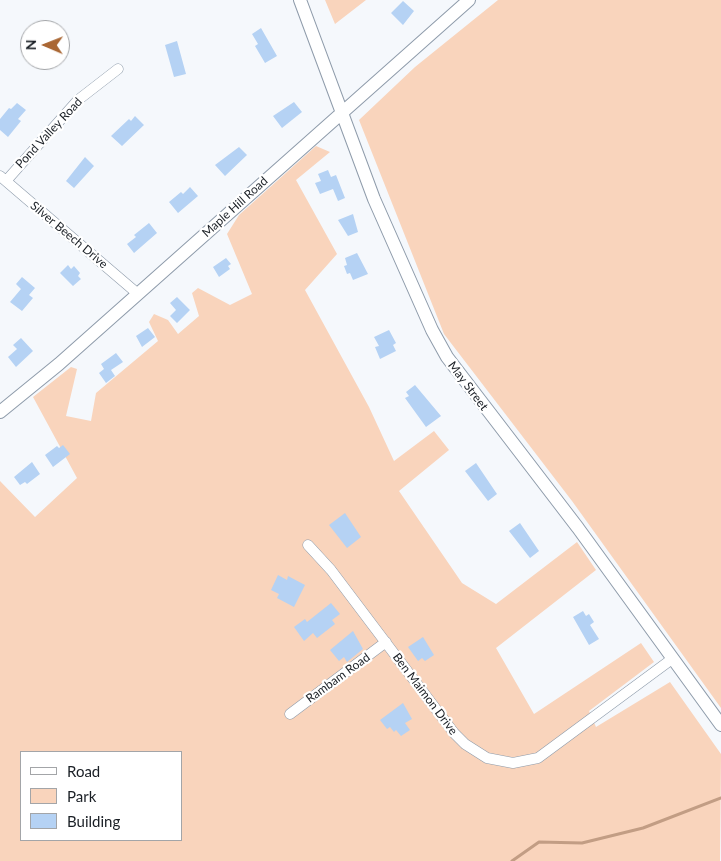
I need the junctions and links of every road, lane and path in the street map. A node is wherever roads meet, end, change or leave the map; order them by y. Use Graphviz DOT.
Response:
graph roads {
  1 [pos="300,0"];
  2 [pos="469,0"];
  3 [pos="118,68"];
  4 [pos="342,112"];
  5 [pos="3,178"];
  6 [pos="138,294"];
  7 [pos="0,412"];
  8 [pos="308,545"];
  9 [pos="386,642"];
  10 [pos="672,659"];
  11 [pos="290,714"];
  12 [pos="721,725"];
  1 -- 4 [label="street, May Street"];
  2 -- 4 [label="street, Maple Hill Road"];
  3 -- 5 [label="street, Pond Valley Road"];
  4 -- 6 [label="street, Maple Hill Road"];
  4 -- 10 [label="street, May Street"];
  5 -- 6 [label="street, Silver Beech Drive"];
  6 -- 7 [label="street, Maple Hill Road"];
  8 -- 9 [label="street, Ben Maimon Drive"];
  9 -- 10 [label="street, Ben Maimon Drive"];
  9 -- 11 [label="street, Rambam Road"];
  10 -- 12 [label="street, May Street"];
}
